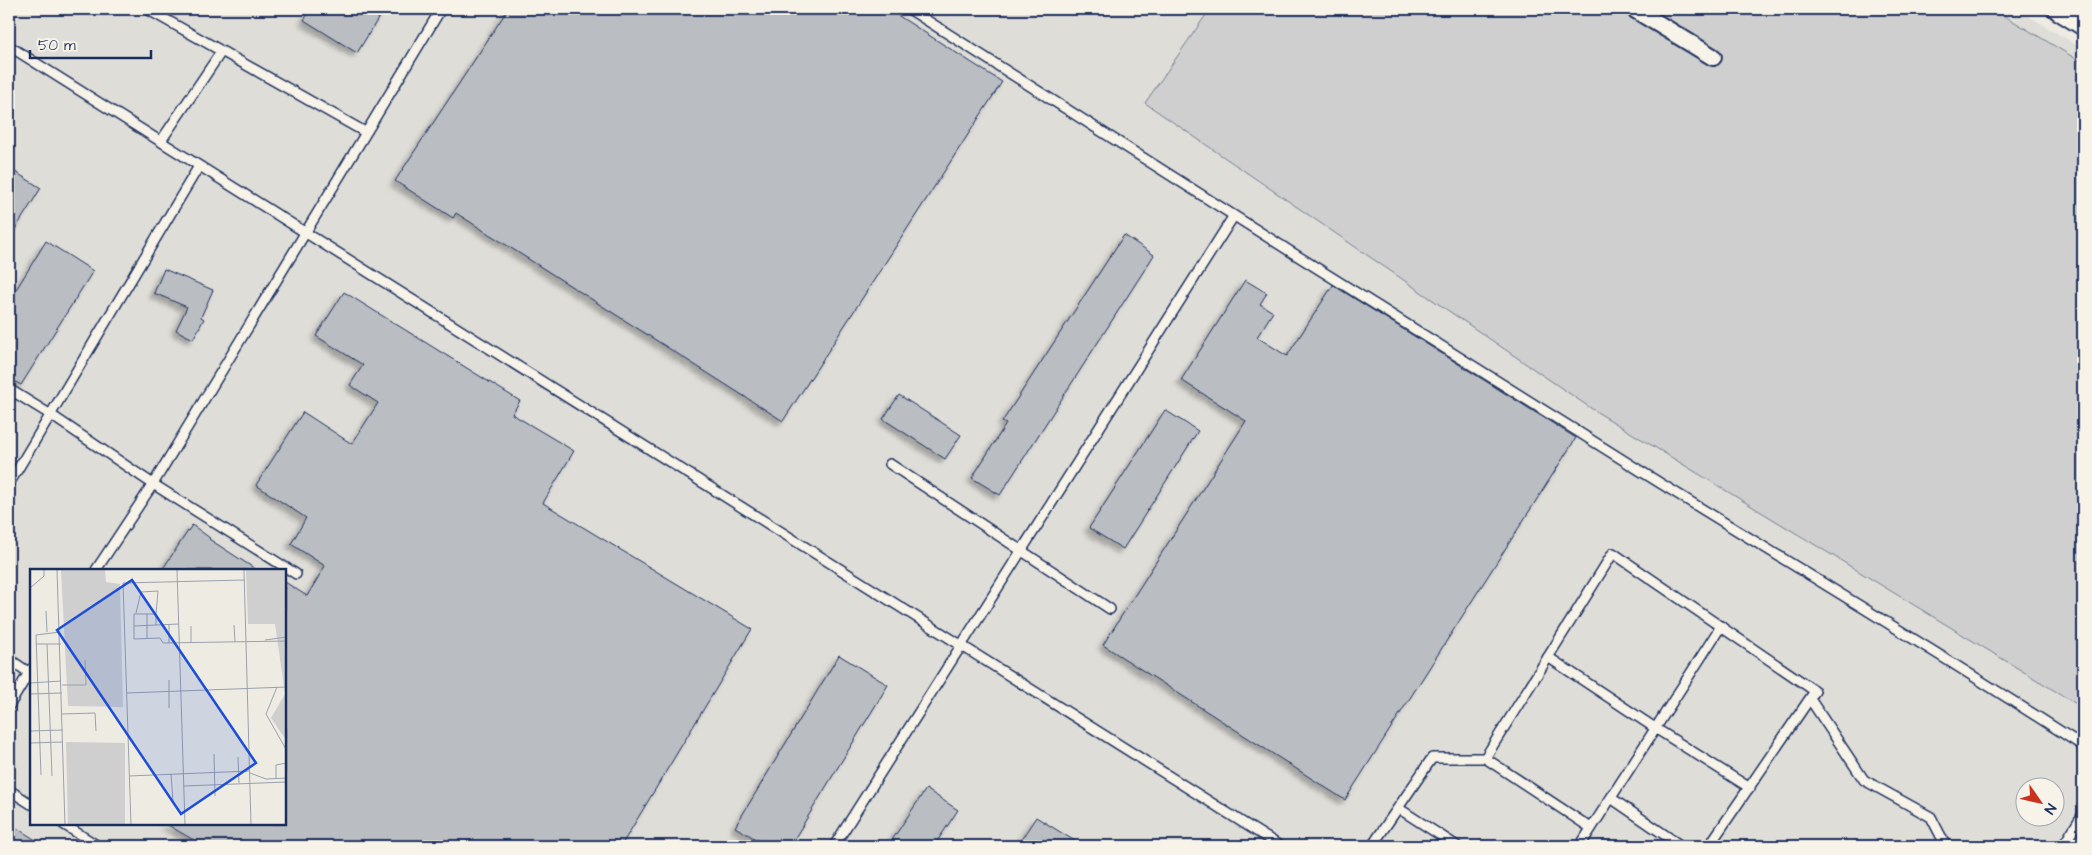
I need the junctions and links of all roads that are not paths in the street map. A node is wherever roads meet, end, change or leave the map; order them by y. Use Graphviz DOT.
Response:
graph roads {
  1 [pos="147,9"];
  2 [pos="441,9"];
  3 [pos="909,9"];
  4 [pos="1634,9"];
  5 [pos="2063,10"];
  6 [pos="2083,24"];
  7 [pos="9,46"];
  8 [pos="221,52"];
  9 [pos="1713,57"];
  10 [pos="366,132"];
  11 [pos="161,141"];
  12 [pos="199,166"];
  13 [pos="1233,217"];
  14 [pos="303,233"];
  15 [pos="9,389"];
  16 [pos="51,415"];
  17 [pos="890,464"];
  18 [pos="9,484"];
  19 [pos="153,484"];
  20 [pos="1022,550"];
  21 [pos="97,569"];
  22 [pos="296,574"];
  23 [pos="1110,609"];
  24 [pos="1721,626"];
  25 [pos="961,646"];
  26 [pos="1548,657"];
  27 [pos="9,659"];
  28 [pos="30,672"];
  29 [pos="1810,699"];
  30 [pos="9,706"];
  31 [pos="1655,728"];
  32 [pos="2083,746"];
  33 [pos="1485,758"];
  34 [pos="1750,788"];
  35 [pos="9,790"];
  36 [pos="1611,798"];
  37 [pos="30,803"];
  38 [pos="1398,808"];
  39 [pos="2083,814"];
  40 [pos="64,825"];
  41 [pos="1591,828"];
  42 [pos="98,846"];
  43 [pos="834,846"];
  44 [pos="1280,846"];
  45 [pos="1372,846"];
  46 [pos="1457,846"];
  47 [pos="1580,846"];
  48 [pos="1681,846"];
  49 [pos="1709,846"];
  50 [pos="1946,846"];
  51 [pos="2063,846"];
  1 -- 8 [label="lane"];
  2 -- 10 [label="lane"];
  3 -- 13 [label="lane"];
  4 -- 9 [label="street"];
  5 -- 6 [label="street"];
  7 -- 11 [label="lane"];
  8 -- 10 [label="lane"];
  8 -- 11 [label="lane"];
  10 -- 14 [label="lane"];
  11 -- 12 [label="lane"];
  12 -- 14 [label="lane"];
  12 -- 16 [label="lane"];
  13 -- 20 [label="lane"];
  13 -- 32 [label="lane"];
  14 -- 19 [label="lane"];
  14 -- 25 [label="lane"];
  15 -- 16 [label="lane"];
  16 -- 18 [label="lane"];
  16 -- 19 [label="lane"];
  17 -- 20 [label="lane"];
  19 -- 21 [label="lane"];
  19 -- 22 [label="lane"];
  20 -- 23 [label="lane"];
  20 -- 25 [label="lane"];
  24 -- 26 [label="lane"];
  24 -- 29 [label="lane"];
  24 -- 31 [label="lane"];
  25 -- 43 [label="lane"];
  25 -- 44 [label="lane"];
  26 -- 31 [label="lane"];
  26 -- 33 [label="lane"];
  27 -- 28 [label="lane"];
  28 -- 30 [label="lane"];
  29 -- 34 [label="lane"];
  29 -- 50 [label="lane"];
  31 -- 34 [label="lane"];
  31 -- 36 [label="lane"];
  33 -- 38 [label="lane"];
  33 -- 41 [label="lane"];
  34 -- 49 [label="lane"];
  35 -- 37 [label="lane"];
  36 -- 41 [label="lane"];
  36 -- 48 [label="lane"];
  38 -- 45 [label="lane"];
  38 -- 46 [label="lane"];
  39 -- 51 [label="lane"];
  40 -- 42 [label="lane"];
  41 -- 47 [label="lane"];
}
